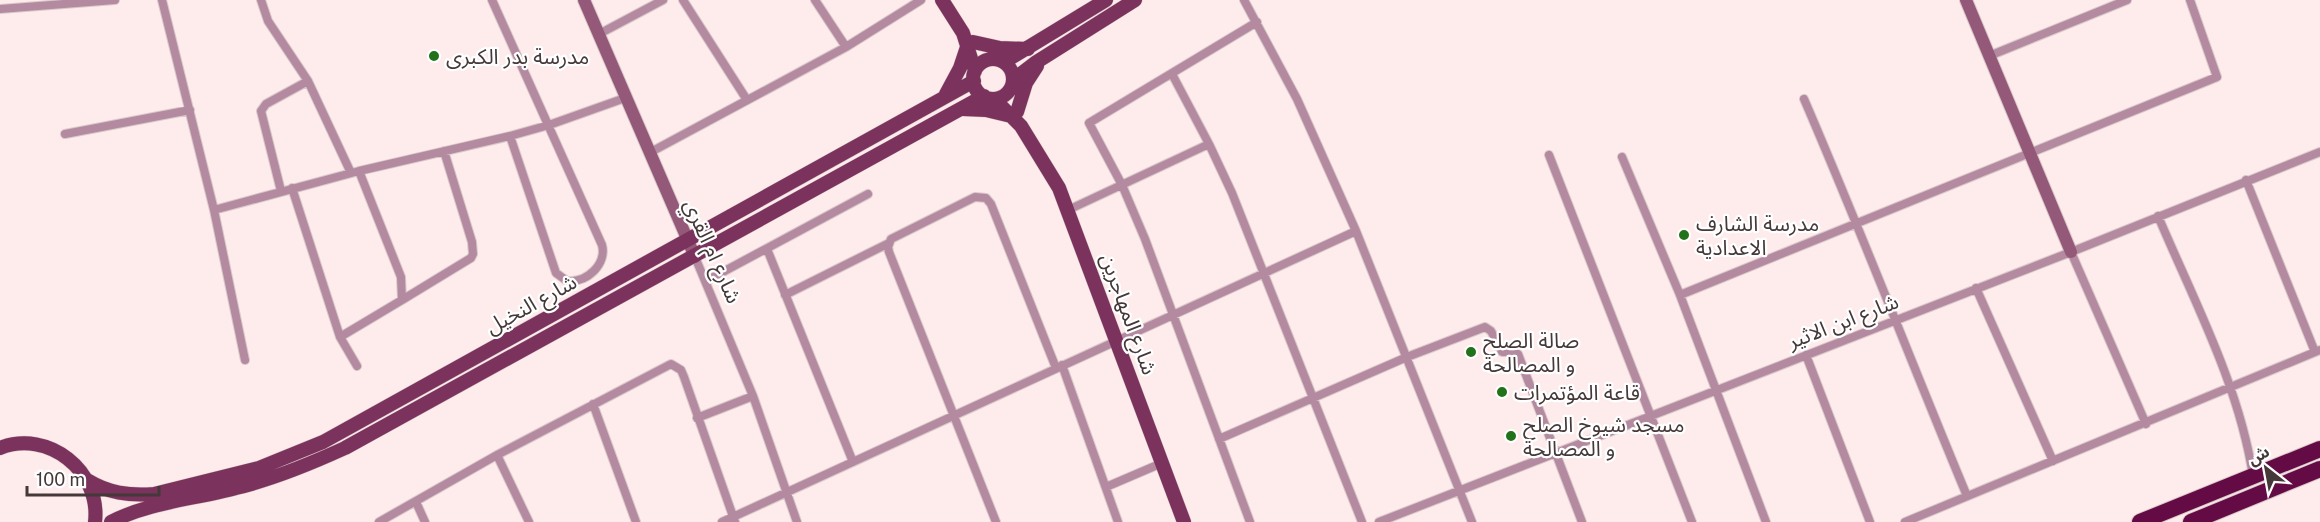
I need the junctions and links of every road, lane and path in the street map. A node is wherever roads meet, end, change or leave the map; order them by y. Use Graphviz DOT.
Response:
graph roads {
  1 [pos="115,0"];
  2 [pos="162,0"];
  3 [pos="261,0"];
  4 [pos="492,0"];
  5 [pos="584,0"];
  6 [pos="663,0"];
  7 [pos="683,0"];
  8 [pos="815,0"];
  9 [pos="921,0"];
  10 [pos="942,0"];
  11 [pos="1106,0"];
  12 [pos="1135,0"];
  13 [pos="1244,0"];
  14 [pos="1966,0"];
  15 [pos="2127,0"];
  16 [pos="2190,0"];
  17 [pos="43,3"];
  18 [pos="0,9"];
  19 [pos="1257,22"];
  20 [pos="599,34"];
  21 [pos="968,41"];
  22 [pos="846,47"];
  23 [pos="1028,49"];
  24 [pos="1989,56"];
  25 [pos="1044,58"];
  26 [pos="999,61"];
  27 [pos="1172,74"];
  28 [pos="974,76"];
  29 [pos="308,81"];
  30 [pos="1011,85"];
  31 [pos="989,97"];
  32 [pos="625,98"];
  33 [pos="943,98"];
  34 [pos="1804,99"];
  35 [pos="747,100"];
  36 [pos="961,109"];
  37 [pos="190,110"];
  38 [pos="1017,118"];
  39 [pos="549,125"];
  40 [pos="65,134"];
  41 [pos="510,136"];
  42 [pos="1209,144"];
  43 [pos="444,151"];
  44 [pos="2320,152"];
  45 [pos="649,153"];
  46 [pos="2029,153"];
  47 [pos="1549,156"];
  48 [pos="1622,157"];
  49 [pos="355,172"];
  50 [pos="2246,180"];
  51 [pos="1122,185"];
  52 [pos="292,188"];
  53 [pos="280,191"];
  54 [pos="868,194"];
  55 [pos="214,210"];
  56 [pos="1068,210"];
  57 [pos="2158,216"];
  58 [pos="1857,222"];
  59 [pos="1356,231"];
  60 [pos="687,241"];
  61 [pos="889,243"];
  62 [pos="767,249"];
  63 [pos="2071,252"];
  64 [pos="694,257"];
  65 [pos="1263,275"];
  66 [pos="706,281"];
  67 [pos="1976,288"];
  68 [pos="785,294"];
  69 [pos="1680,295"];
  70 [pos="402,300"];
  71 [pos="1172,315"];
  72 [pos="1894,320"];
  73 [pos="340,337"];
  74 [pos="1116,340"];
  75 [pos="2318,351"];
  76 [pos="1806,355"];
  77 [pos="1407,357"];
  78 [pos="245,360"];
  79 [pos="357,366"];
  80 [pos="1059,367"];
  81 [pos="2232,388"];
  82 [pos="1717,389"];
  83 [pos="753,396"];
  84 [pos="1313,398"];
  85 [pos="593,404"];
  86 [pos="955,415"];
  87 [pos="1652,415"];
  88 [pos="697,417"];
  89 [pos="2146,424"];
  90 [pos="1219,439"];
  91 [pos="0,448"];
  92 [pos="2320,449"];
  93 [pos="1556,453"];
  94 [pos="497,455"];
  95 [pos="853,462"];
  96 [pos="2053,462"];
  97 [pos="1162,463"];
  98 [pos="2320,469"];
  99 [pos="2253,476"];
  100 [pos="87,480"];
  101 [pos="1106,487"];
  102 [pos="1460,490"];
  103 [pos="787,492"];
  104 [pos="1967,496"];
  105 [pos="416,502"];
  106 [pos="735,519"];
  107 [pos="95,522"];
  108 [pos="111,522"];
  109 [pos="379,522"];
  110 [pos="425,522"];
  111 [pos="529,522"];
  112 [pos="636,522"];
  113 [pos="722,522"];
  114 [pos="797,522"];
  115 [pos="996,522"];
  116 [pos="1118,522"];
  117 [pos="1184,522"];
  118 [pos="1250,522"];
  119 [pos="1362,522"];
  120 [pos="1379,522"];
  121 [pos="1472,522"];
  122 [pos="1582,522"];
  123 [pos="1692,522"];
  124 [pos="1766,522"];
  125 [pos="1870,522"];
  126 [pos="1905,522"];
  127 [pos="2140,522"];
  128 [pos="2194,522"];
  1 -- 17 [label="street"];
  2 -- 37 [label="street"];
  3 -- 29 [label="street"];
  4 -- 39 [label="street"];
  5 -- 20 [label="street, شارع ام القري"];
  6 -- 20 [label="street"];
  7 -- 35 [label="street"];
  8 -- 22 [label="street"];
  9 -- 22 [label="street"];
  10 -- 21 [label="main road"];
  11 -- 23 [label="main road"];
  12 -- 25 [label="main road"];
  13 -- 19 [label="street"];
  14 -- 24 [label="street"];
  15 -- 24 [label="street"];
  16 -- 46 [label="street"];
  17 -- 18 [label="street"];
  19 -- 27 [label="street"];
  19 -- 59 [label="street"];
  20 -- 32 [label="street, شارع ام القري"];
  21 -- 23 [label="main road"];
  21 -- 26 [label="main road"];
  21 -- 28 [label="main road"];
  21 -- 33 [label="main road"];
  22 -- 35 [label="street"];
  23 -- 26 [label="main road"];
  24 -- 46 [label="street"];
  25 -- 30 [label="main road"];
  25 -- 38 [label="main road"];
  26 -- 28 [label="main road"];
  26 -- 30 [label="main road"];
  27 -- 42 [label="street"];
  27 -- 51 [label="street"];
  28 -- 31 [label="main road"];
  28 -- 33 [label="main road, شارع النخيل"];
  29 -- 49 [label="street"];
  29 -- 53 [label="street"];
  30 -- 31 [label="main road"];
  30 -- 38 [label="main road, شارع المهاجرين"];
  31 -- 36 [label="main road, شارع النخيل"];
  31 -- 38 [label="main road, شارع المهاجرين"];
  32 -- 39 [label="street"];
  32 -- 45 [label="street, شارع ام القري"];
  33 -- 60 [label="main road, شارع النخيل"];
  34 -- 58 [label="street"];
  35 -- 45 [label="street"];
  36 -- 38 [label="main road"];
  36 -- 64 [label="main road, شارع النخيل"];
  37 -- 40 [label="street"];
  37 -- 55 [label="street"];
  38 -- 56 [label="main road, شارع المهاجرين"];
  39 -- 41 [label="street"];
  39 -- 41 [label="street"];
  41 -- 43 [label="street"];
  42 -- 51 [label="street"];
  42 -- 65 [label="street"];
  43 -- 49 [label="street"];
  43 -- 70 [label="street"];
  44 -- 50 [label="street, شارع ابن الاثير"];
  45 -- 60 [label="street, شارع ام القري"];
  46 -- 58 [label="street"];
  46 -- 63 [label="street"];
  47 -- 87 [label="street"];
  48 -- 69 [label="street"];
  49 -- 52 [label="street"];
  49 -- 70 [label="street"];
  50 -- 57 [label="street, شارع ابن الاثير"];
  50 -- 75 [label="street"];
  51 -- 56 [label="street"];
  51 -- 71 [label="street"];
  52 -- 53 [label="street"];
  52 -- 73 [label="street"];
  53 -- 55 [label="street"];
  54 -- 62 [label="street"];
  55 -- 78 [label="street"];
  56 -- 74 [label="main road, شارع المهاجرين"];
  57 -- 63 [label="street, شارع ابن الاثير"];
  57 -- 81 [label="street"];
  58 -- 69 [label="street"];
  58 -- 72 [label="street"];
  59 -- 65 [label="street"];
  59 -- 77 [label="street"];
  60 -- 64 [label="street, شارع ام القري"];
  60 -- 100 [label="main road, شارع النخيل"];
  61 -- 68 [label="street"];
  61 -- 80 [label="street"];
  61 -- 86 [label="street"];
  62 -- 66 [label="street"];
  62 -- 68 [label="street"];
  63 -- 67 [label="street, شارع ابن الاثير"];
  63 -- 89 [label="street"];
  64 -- 66 [label="street, شارع ام القري"];
  64 -- 108 [label="main road, شارع النخيل"];
  65 -- 71 [label="street"];
  65 -- 84 [label="street"];
  66 -- 83 [label="street, شارع ام القري"];
  67 -- 72 [label="street, شارع ابن الاثير"];
  67 -- 96 [label="street"];
  68 -- 95 [label="street"];
  69 -- 82 [label="street"];
  70 -- 73 [label="street"];
  71 -- 74 [label="street"];
  71 -- 90 [label="street"];
  72 -- 76 [label="street, شارع ابن الاثير"];
  72 -- 104 [label="street"];
  73 -- 79 [label="street"];
  74 -- 80 [label="street"];
  74 -- 97 [label="main road, شارع المهاجرين"];
  75 -- 81 [label="street"];
  76 -- 82 [label="street, شارع ابن الاثير"];
  76 -- 125 [label="street"];
  77 -- 84 [label="street"];
  77 -- 93 [label="street"];
  77 -- 102 [label="street"];
  80 -- 86 [label="street"];
  80 -- 101 [label="street"];
  81 -- 89 [label="street"];
  81 -- 99 [label="street"];
  82 -- 87 [label="street, شارع ابن الاثير"];
  82 -- 124 [label="street"];
  83 -- 88 [label="street"];
  83 -- 103 [label="street, شارع ام القري"];
  84 -- 90 [label="street"];
  84 -- 119 [label="street"];
  85 -- 88 [label="street"];
  85 -- 94 [label="street"];
  85 -- 112 [label="street"];
  86 -- 95 [label="street"];
  86 -- 115 [label="street"];
  87 -- 93 [label="street, شارع ابن الاثير"];
  87 -- 123 [label="street"];
  88 -- 106 [label="street"];
  89 -- 96 [label="street"];
  90 -- 118 [label="street"];
  91 -- 100 [label="main road"];
  92 -- 99 [label="highway"];
  93 -- 102 [label="street, شارع ابن الاثير"];
  93 -- 122 [label="street"];
  94 -- 105 [label="street"];
  94 -- 111 [label="street"];
  95 -- 103 [label="street"];
  96 -- 104 [label="street"];
  97 -- 101 [label="street"];
  97 -- 117 [label="main road, شارع المهاجرين"];
  98 -- 128 [label="highway"];
  99 -- 127 [label="highway"];
  100 -- 107 [label="main road"];
  101 -- 116 [label="street"];
  102 -- 120 [label="street, شارع ابن الاثير"];
  102 -- 121 [label="street"];
  103 -- 106 [label="street"];
  103 -- 114 [label="street, شارع ام القري"];
  104 -- 126 [label="street"];
  105 -- 109 [label="street"];
  105 -- 110 [label="street"];
  106 -- 113 [label="street"];
}
